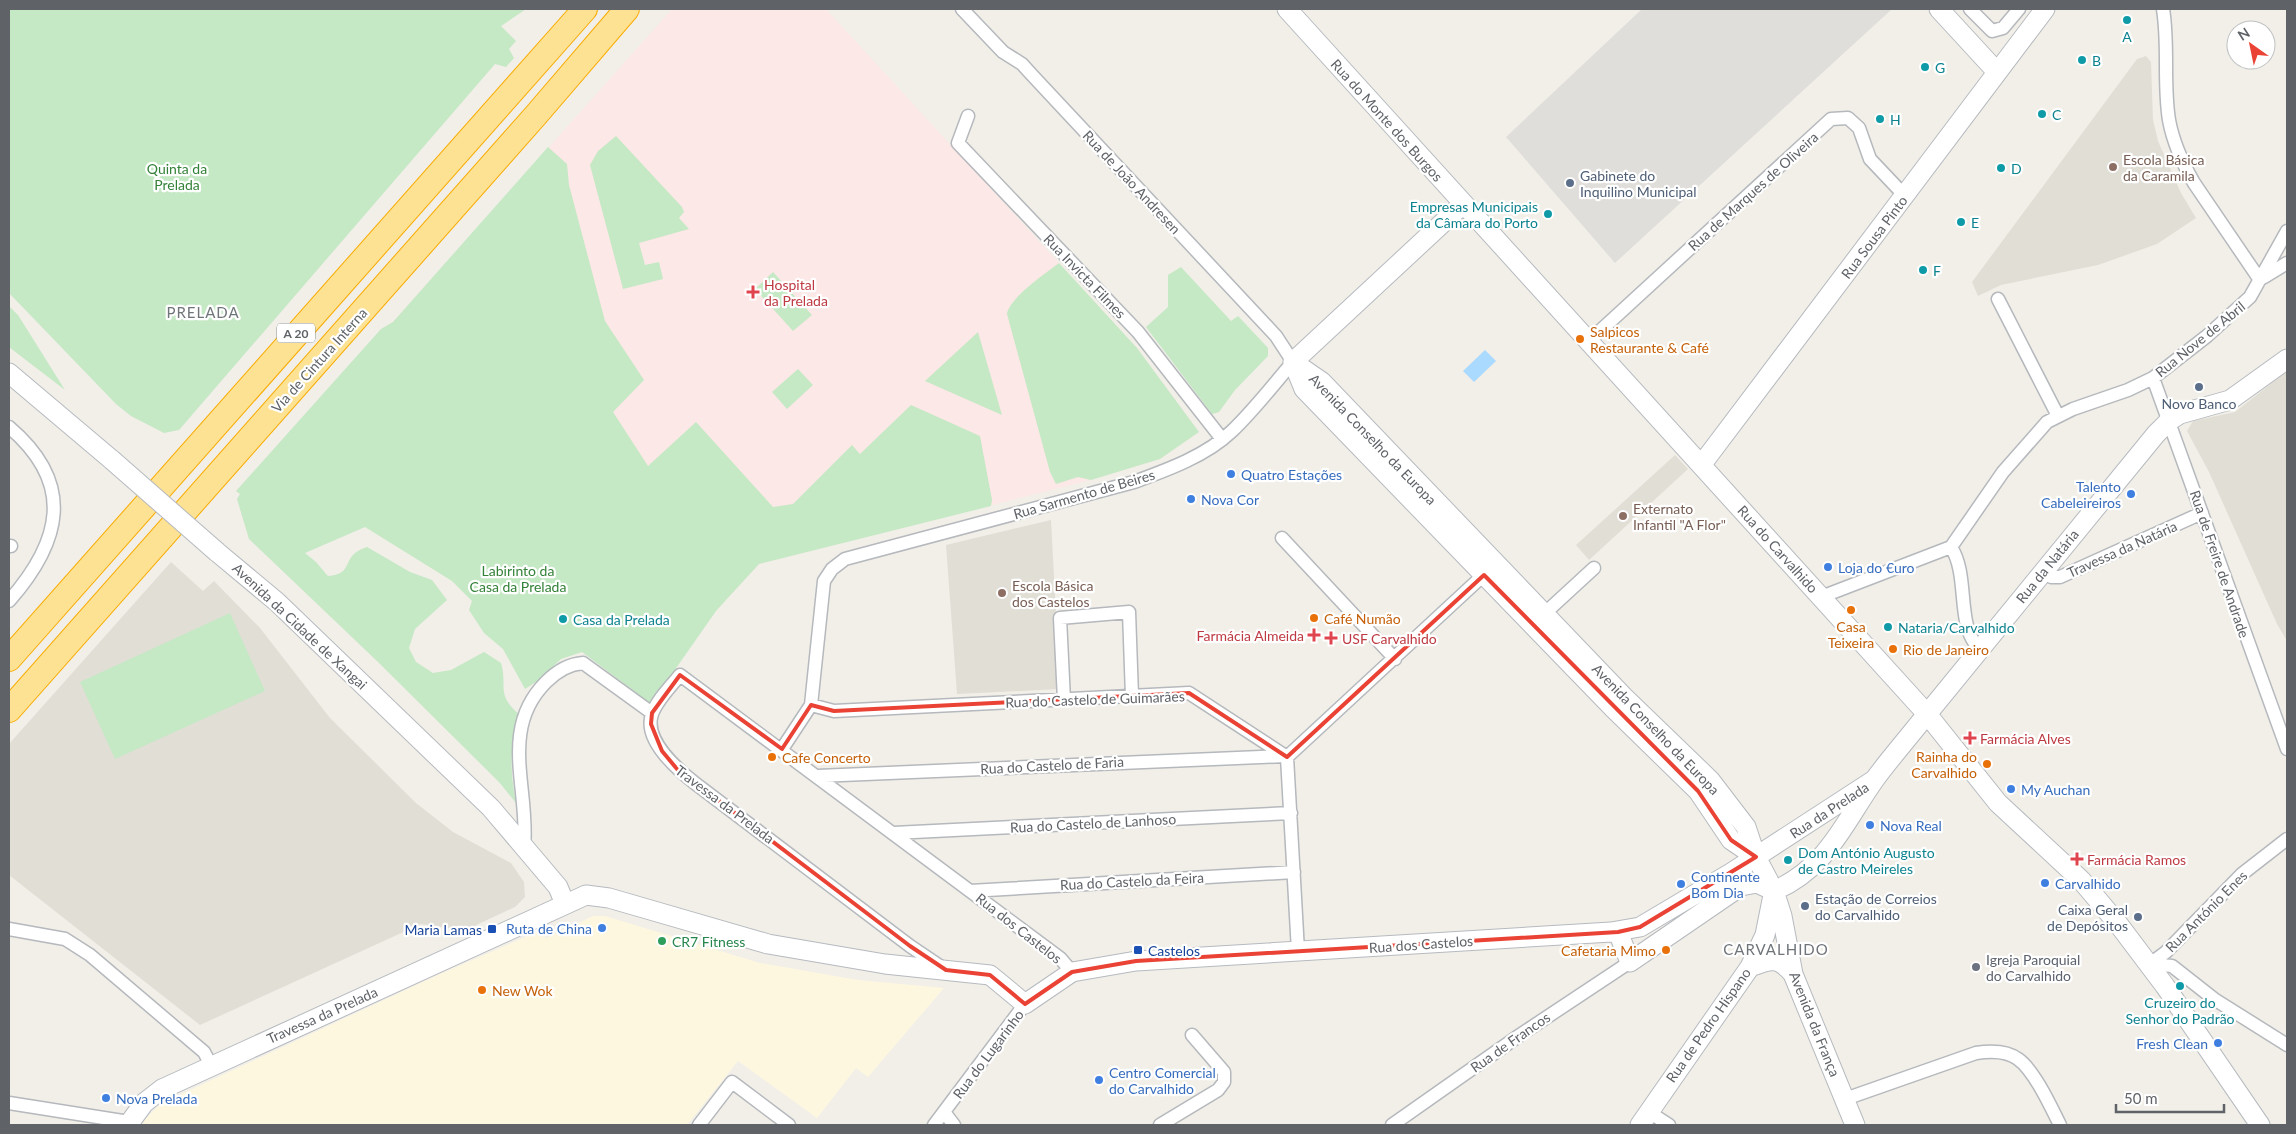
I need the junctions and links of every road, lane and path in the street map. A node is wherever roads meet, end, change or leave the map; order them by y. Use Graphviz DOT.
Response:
graph roads {
  1 [pos="585,9"];
  2 [pos="627,9"];
  3 [pos="962,9"];
  4 [pos="1287,9"];
  5 [pos="1939,9"];
  6 [pos="1970,9"];
  7 [pos="2019,9"];
  8 [pos="2045,9"];
  9 [pos="2163,9"];
  10 [pos="1997,72"];
  11 [pos="968,116"];
  12 [pos="1905,196"];
  13 [pos="1463,204"];
  14 [pos="2287,231"];
  15 [pos="2287,263"];
  16 [pos="2260,280"];
  17 [pos="1998,299"];
  18 [pos="1589,341"];
  19 [pos="2287,358"];
  20 [pos="1293,362"];
  21 [pos="9,373"];
  22 [pos="2153,378"];
  23 [pos="2058,416"];
  24 [pos="2169,420"];
  25 [pos="9,428"];
  26 [pos="1222,439"];
  27 [pos="1702,464"];
  28 [pos="2202,513"];
  29 [pos="1282,538"];
  30 [pos="1951,547"];
  31 [pos="1594,568"];
  32 [pos="1489,569"];
  33 [pos="2043,572"];
  34 [pos="1821,597"];
  35 [pos="9,601"];
  36 [pos="1544,614"];
  37 [pos="1980,649"];
  38 [pos="9,659"];
  39 [pos="1395,659"];
  40 [pos="1132,696"];
  41 [pos="1064,700"];
  42 [pos="811,705"];
  43 [pos="9,710"];
  44 [pos="652,713"];
  45 [pos="1927,714"];
  46 [pos="782,749"];
  47 [pos="2287,749"];
  48 [pos="1287,756"];
  49 [pos="818,776"];
  50 [pos="1874,780"];
  51 [pos="1291,813"];
  52 [pos="894,833"];
  53 [pos="2287,839"];
  54 [pos="524,848"];
  55 [pos="1756,857"];
  56 [pos="1294,872"];
  57 [pos="970,891"];
  58 [pos="1774,891"];
  59 [pos="565,904"];
  60 [pos="1640,927"];
  61 [pos="9,929"];
  62 [pos="1618,932"];
  63 [pos="1649,950"];
  64 [pos="1298,951"];
  65 [pos="1630,962"];
  66 [pos="2150,964"];
  67 [pos="1750,967"];
  68 [pos="946,970"];
  69 [pos="1072,972"];
  70 [pos="1793,974"];
  71 [pos="1026,1004"];
  72 [pos="1192,1035"];
  73 [pos="2287,1045"];
  74 [pos="211,1065"];
  75 [pos="1845,1099"];
  76 [pos="9,1103"];
  77 [pos="944,1112"];
  78 [pos="1644,1119"];
  79 [pos="129,1124"];
  80 [pos="699,1125"];
  81 [pos="789,1125"];
  82 [pos="934,1125"];
  83 [pos="954,1125"];
  84 [pos="1160,1125"];
  85 [pos="1392,1125"];
  86 [pos="1669,1125"];
  87 [pos="1855,1125"];
  88 [pos="2060,1125"];
  89 [pos="2260,1125"];
  1 -- 38 [label="highway, A 20"];
  2 -- 43 [label="highway, Via de Cintura Interna / A 20"];
  3 -- 20 [label="street, Rua de João Andresen"];
  4 -- 13 [label="main road, Rua do Monte dos Burgos"];
  5 -- 10 [label="main road"];
  6 -- 7 [label="street"];
  8 -- 10 [label="main road, Rua Sousa Pinto"];
  9 -- 16 [label="street"];
  10 -- 12 [label="main road, Rua Sousa Pinto"];
  11 -- 26 [label="street, Rua Invicta Filmes"];
  12 -- 18 [label="street, Rua de Marques de Oliveira"];
  12 -- 27 [label="main road, Rua Sousa Pinto"];
  13 -- 18 [label="main road, Rua do Monte dos Burgos"];
  13 -- 20 [label="main road, Rua Sarmento de Beires"];
  14 -- 16 [label="street, Rua Nove de Abril"];
  15 -- 16 [label="street"];
  16 -- 22 [label="street, Rua Nove de Abril"];
  17 -- 23 [label="street"];
  18 -- 27 [label="main road, Rua do Carvalhido"];
  19 -- 24 [label="main road"];
  20 -- 26 [label="street, Rua Sarmento de Beires"];
  20 -- 32 [label="main road, Avenida Conselho da Europa"];
  21 -- 54 [label="main road, Avenida da Cidade de Xangai, bridge"];
  22 -- 23 [label="street, Rua Nove de Abril"];
  22 -- 24 [label="street, Rua de Freire de Andrade"];
  23 -- 30 [label="street, Rua Nove de Abril"];
  24 -- 28 [label="street, Rua de Freire de Andrade"];
  24 -- 33 [label="main road, Rua da Natária"];
  25 -- 35 [label="street"];
  26 -- 42 [label="street, Rua Sarmento de Beires"];
  27 -- 34 [label="main road, Rua do Carvalhido"];
  28 -- 33 [label="street, Travessa da Natária"];
  28 -- 47 [label="street, Rua de Freire de Andrade"];
  29 -- 39 [label="street"];
  30 -- 34 [label="street"];
  30 -- 37 [label="street"];
  31 -- 36 [label="street"];
  32 -- 36 [label="main road, Avenida Conselho da Europa"];
  32 -- 39 [label="street"];
  32 -- 55 [label="main road, Avenida Conselho da Europa"];
  33 -- 37 [label="main road, Rua da Natária"];
  34 -- 45 [label="main road, Rua do Carvalhido"];
  36 -- 55 [label="main road, Avenida Conselho da Europa"];
  37 -- 45 [label="main road, Rua da Natária"];
  39 -- 48 [label="street"];
  40 -- 41 [label="street, Rua do Castelo de Guimarães"];
  40 -- 41 [label="street"];
  40 -- 48 [label="street, Rua do Castelo de Guimarães"];
  41 -- 42 [label="street, Rua do Castelo de Guimarães"];
  42 -- 46 [label="street, Rua Sarmento de Beires"];
  44 -- 46 [label="street, Rua dos Castelos"];
  44 -- 54 [label="street"];
  44 -- 68 [label="street, Travessa da Prelada"];
  45 -- 50 [label="main road, Rua da Natária"];
  45 -- 66 [label="main road, Rua do Carvalhido"];
  46 -- 49 [label="street, Rua dos Castelos"];
  48 -- 49 [label="street, Rua do Castelo de Faria"];
  48 -- 51 [label="street"];
  49 -- 52 [label="street, Rua dos Castelos"];
  50 -- 55 [label="main road, Rua da Prelada"];
  50 -- 58 [label="main road, Rua da Prelada"];
  51 -- 52 [label="street, Rua do Castelo de Lanhoso"];
  51 -- 56 [label="street"];
  52 -- 57 [label="street, Rua dos Castelos"];
  53 -- 66 [label="street, Rua António Enes"];
  54 -- 59 [label="main road, Avenida da Cidade de Xangai"];
  55 -- 58 [label="main road"];
  55 -- 60 [label="main road, Rua da Prelada"];
  56 -- 57 [label="street, Rua do Castelo da Feira"];
  56 -- 64 [label="street"];
  57 -- 69 [label="street, Rua dos Castelos"];
  58 -- 63 [label="main road"];
  58 -- 67 [label="main road, Rua de Pedro Hispano"];
  58 -- 70 [label="main road, Avenida da França"];
  59 -- 68 [label="main road, Travessa da Prelada"];
  59 -- 74 [label="main road, Travessa da Prelada"];
  60 -- 62 [label="main road, Rua da Prelada"];
  60 -- 63 [label="main road"];
  61 -- 74 [label="street"];
  62 -- 64 [label="main road, Rua dos Castelos"];
  62 -- 65 [label="main road"];
  63 -- 65 [label="main road"];
  64 -- 69 [label="main road, Rua dos Castelos"];
  65 -- 85 [label="street, Rua de Francos"];
  66 -- 73 [label="street"];
  66 -- 89 [label="main road, Rua do Carvalhido"];
  67 -- 70 [label="main road"];
  67 -- 78 [label="main road, Rua de Pedro Hispano"];
  68 -- 71 [label="main road, Travessa da Prelada"];
  69 -- 71 [label="main road, Rua do Lugarinho"];
  70 -- 75 [label="main road, Avenida da França"];
  71 -- 77 [label="street, Rua do Lugarinho"];
  72 -- 84 [label="street"];
  74 -- 79 [label="main road, Travessa da Prelada"];
  75 -- 87 [label="main road, Avenida da França"];
  75 -- 88 [label="street"];
  76 -- 79 [label="street"];
  77 -- 82 [label="street, Rua do Lugarinho"];
  77 -- 83 [label="street"];
  78 -- 86 [label="street"];
  80 -- 81 [label="street"];
}
